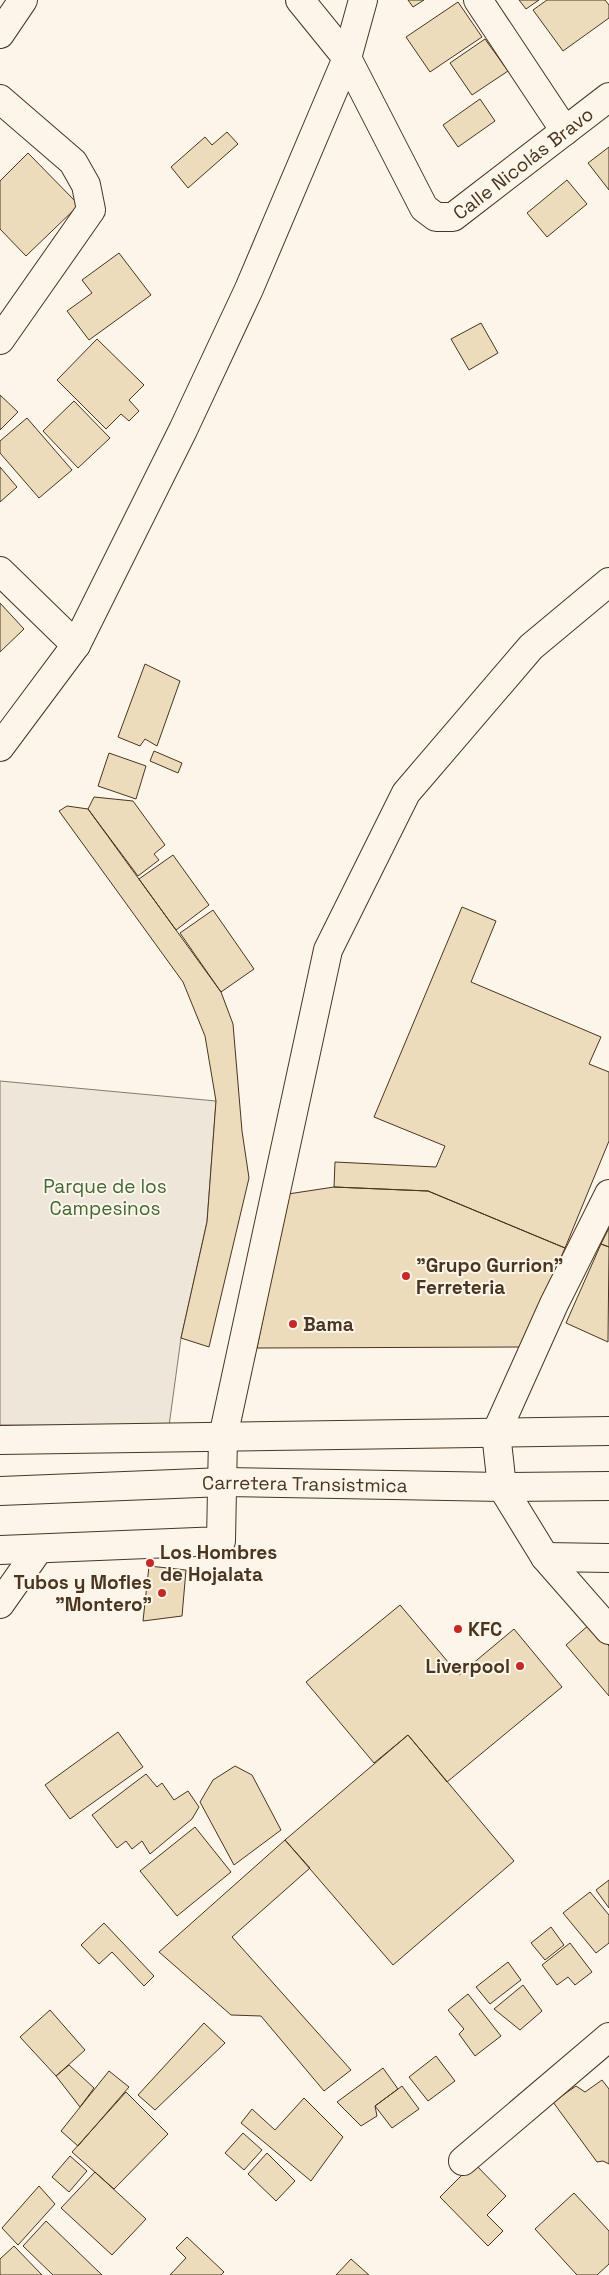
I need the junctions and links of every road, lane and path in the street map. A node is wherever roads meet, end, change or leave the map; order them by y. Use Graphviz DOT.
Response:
graph roads {
  1 [pos="23,0"];
  2 [pos="300,0"];
  3 [pos="363,0"];
  4 [pos="478,0"];
  5 [pos="0,34"];
  6 [pos="347,58"];
  7 [pos="609,97"];
  8 [pos="0,99"];
  9 [pos="564,131"];
  10 [pos="0,340"];
  11 [pos="0,571"];
  12 [pos="609,582"];
  13 [pos="76,645"];
  14 [pos="0,747"];
  15 [pos="609,1194"];
  16 [pos="609,1431"];
  17 [pos="496,1433"];
  18 [pos="224,1438"];
  19 [pos="0,1440"];
  20 [pos="224,1482"];
  21 [pos="609,1486"];
  22 [pos="502,1487"];
  23 [pos="0,1491"];
  24 [pos="0,1550"];
  25 [pos="38,1550"];
  26 [pos="545,1557"];
  27 [pos="609,1558"];
  28 [pos="0,1604"];
  29 [pos="609,1630"];
  30 [pos="609,2037"];
  31 [pos="463,2161"];
  1 -- 5 [label="street"];
  2 -- 6 [label="street, Calle Nicolás Bravo"];
  3 -- 6 [label="street"];
  4 -- 9 [label="street"];
  6 -- 9 [label="street, Calle Nicolás Bravo"];
  6 -- 13 [label="street"];
  7 -- 9 [label="street, Calle Nicolás Bravo"];
  8 -- 10 [label="street"];
  11 -- 13 [label="street"];
  12 -- 18 [label="street"];
  13 -- 14 [label="street"];
  15 -- 17 [label="street"];
  16 -- 17 [label="street"];
  17 -- 18 [label="street"];
  17 -- 22 [label="street"];
  18 -- 19 [label="street"];
  18 -- 20 [label="street"];
  20 -- 22 [label="street, Carretera Transistmica"];
  20 -- 23 [label="street, Carretera Transistmica"];
  20 -- 25 [label="street"];
  21 -- 22 [label="street, Carretera Transistmica"];
  22 -- 26 [label="street"];
  24 -- 25 [label="street"];
  25 -- 28 [label="street"];
  26 -- 27 [label="street"];
  26 -- 29 [label="street"];
  30 -- 31 [label="street"];
}
